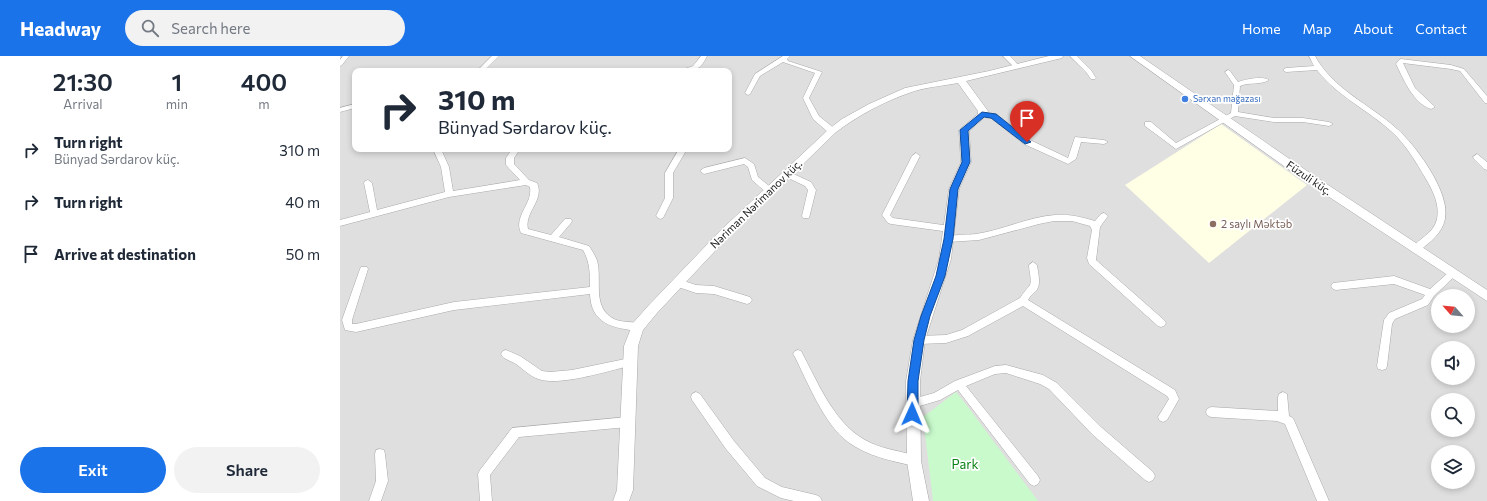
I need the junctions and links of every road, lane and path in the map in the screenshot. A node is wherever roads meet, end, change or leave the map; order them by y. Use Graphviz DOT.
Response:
graph roads {
  1 [pos="346,56"];
  2 [pos="496,56"];
  3 [pos="704,56"];
  4 [pos="1006,56"];
  5 [pos="1059,56"];
  6 [pos="1073,56"];
  7 [pos="1134,56"];
  8 [pos="1312,56"];
  9 [pos="786,58"];
  10 [pos="1404,58"];
  11 [pos="340,64"];
  12 [pos="1017,67"];
  13 [pos="483,68"];
  14 [pos="695,68"];
  15 [pos="1317,68"];
  16 [pos="1286,70"];
  17 [pos="1228,72"];
  18 [pos="1093,78"];
  19 [pos="961,80"];
  20 [pos="1266,80"];
  21 [pos="1237,85"];
  22 [pos="748,93"];
  23 [pos="1487,101"];
  24 [pos="352,107"];
  25 [pos="1431,107"];
  26 [pos="340,110"];
  27 [pos="1234,114"];
  28 [pos="982,115"];
  29 [pos="1223,119"];
  30 [pos="1148,124"];
  31 [pos="1329,124"];
  32 [pos="832,131"];
  33 [pos="1104,142"];
  34 [pos="437,152"];
  35 [pos="514,152"];
  36 [pos="681,152"];
  37 [pos="916,156"];
  38 [pos="1477,157"];
  39 [pos="1487,167"];
  40 [pos="704,171"];
  41 [pos="787,174"];
  42 [pos="526,182"];
  43 [pos="368,183"];
  44 [pos="770,191"];
  45 [pos="449,194"];
  46 [pos="374,214"];
  47 [pos="660,216"];
  48 [pos="806,216"];
  49 [pos="1104,216"];
  50 [pos="568,221"];
  51 [pos="340,223"];
  52 [pos="1096,226"];
  53 [pos="949,234"];
  54 [pos="553,239"];
  55 [pos="1416,249"];
  56 [pos="1033,265"];
  57 [pos="364,269"];
  58 [pos="1452,274"];
  59 [pos="678,283"];
  60 [pos="1336,286"];
  61 [pos="1435,289"];
  62 [pos="594,290"];
  63 [pos="1431,293"];
  64 [pos="1487,296"];
  65 [pos="747,300"];
  66 [pos="1023,301"];
  67 [pos="1161,323"];
  68 [pos="638,327"];
  69 [pos="919,340"];
  70 [pos="506,354"];
  71 [pos="798,354"];
  72 [pos="630,362"];
  73 [pos="1382,366"];
  74 [pos="959,384"];
  75 [pos="696,397"];
  76 [pos="1282,397"];
  77 [pos="913,403"];
  78 [pos="1211,412"];
  79 [pos="1163,417"];
  80 [pos="1284,417"];
  81 [pos="628,422"];
  82 [pos="380,454"];
  83 [pos="914,461"];
  84 [pos="1149,476"];
  85 [pos="1034,480"];
  86 [pos="375,501"];
  87 [pos="486,501"];
  88 [pos="621,501"];
  89 [pos="816,501"];
  90 [pos="921,501"];
  91 [pos="1323,501"];
  1 -- 11 [label="street"];
  2 -- 13 [label="street"];
  3 -- 14 [label="street"];
  4 -- 12 [label="street"];
  5 -- 12 [label="street, Nəriman Nərimanov küç."];
  6 -- 18 [label="street"];
  7 -- 29 [label="street, Füzuli küç."];
  8 -- 15 [label="street"];
  9 -- 22 [label="street"];
  9 -- 32 [label="street"];
  10 -- 23 [label="street"];
  10 -- 25 [label="street"];
  12 -- 19 [label="street, Nəriman Nərimanov küç."];
  15 -- 16 [label="street"];
  15 -- 55 [label="street"];
  17 -- 21 [label="street"];
  19 -- 28 [label="street"];
  19 -- 32 [label="street, Nəriman Nərimanov küç."];
  20 -- 21 [label="street"];
  21 -- 27 [label="street"];
  24 -- 26 [label="street"];
  27 -- 29 [label="street"];
  27 -- 31 [label="street"];
  28 -- 33 [label="street"];
  28 -- 53 [label="street"];
  29 -- 30 [label="street"];
  29 -- 55 [label="street, Füzuli küç."];
  32 -- 41 [label="street, Nəriman Nərimanov küç."];
  34 -- 45 [label="street"];
  35 -- 42 [label="street"];
  36 -- 47 [label="street"];
  37 -- 53 [label="street"];
  38 -- 39 [label="street"];
  40 -- 44 [label="street"];
  41 -- 44 [label="street, Nəriman Nərimanov küç."];
  41 -- 48 [label="street"];
  42 -- 45 [label="street"];
  42 -- 54 [label="street"];
  43 -- 46 [label="street"];
  44 -- 59 [label="street, Nəriman Nərimanov küç."];
  45 -- 46 [label="street"];
  46 -- 51 [label="street"];
  49 -- 52 [label="street"];
  50 -- 54 [label="street"];
  52 -- 53 [label="street"];
  52 -- 67 [label="street"];
  53 -- 69 [label="street"];
  54 -- 62 [label="street"];
  55 -- 58 [label="street, Füzuli küç."];
  56 -- 66 [label="street"];
  57 -- 62 [label="street"];
  58 -- 61 [label="street"];
  58 -- 64 [label="street, Füzuli küç."];
  59 -- 65 [label="street"];
  59 -- 68 [label="street, Nəriman Nərimanov küç."];
  60 -- 63 [label="street"];
  62 -- 68 [label="street"];
  63 -- 73 [label="street"];
  66 -- 69 [label="street"];
  66 -- 79 [label="street"];
  68 -- 72 [label="street, Nəriman Nərimanov küç."];
  69 -- 77 [label="street"];
  70 -- 72 [label="street"];
  71 -- 83 [label="street"];
  72 -- 81 [label="street, Nəriman Nərimanov küç."];
  74 -- 77 [label="street"];
  74 -- 84 [label="street"];
  74 -- 85 [label="street"];
  75 -- 89 [label="street"];
  76 -- 80 [label="street"];
  77 -- 83 [label="street"];
  78 -- 80 [label="street"];
  80 -- 91 [label="street"];
  81 -- 87 [label="street"];
  81 -- 88 [label="street, Nəriman Nərimanov küç."];
  82 -- 86 [label="street"];
  83 -- 90 [label="street"];
}
